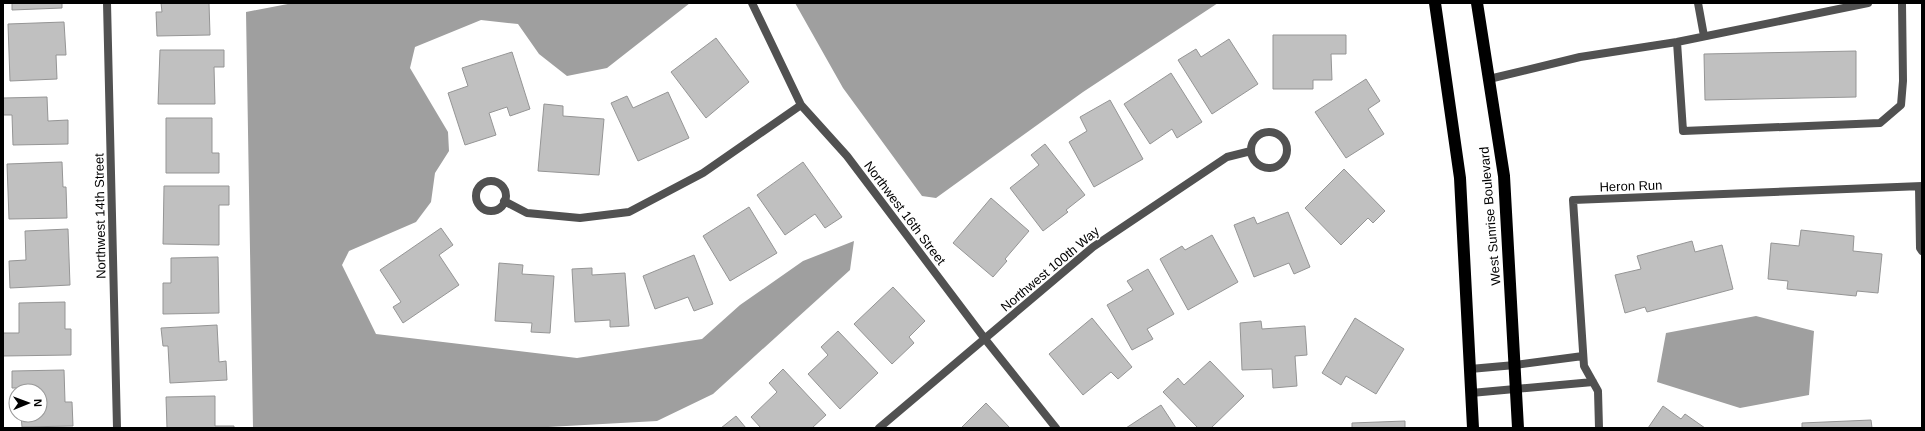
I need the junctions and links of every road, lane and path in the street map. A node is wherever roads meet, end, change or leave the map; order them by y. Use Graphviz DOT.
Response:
graph roads {
  1 [pos="107,3"];
  2 [pos="752,3"];
  3 [pos="1435,3"];
  4 [pos="1477,3"];
  5 [pos="1698,3"];
  6 [pos="1868,3"];
  7 [pos="1902,3"];
  8 [pos="1852,4"];
  9 [pos="1704,36"];
  10 [pos="1677,42"];
  11 [pos="1489,79"];
  12 [pos="801,105"];
  13 [pos="1251,151"];
  14 [pos="1920,187"];
  15 [pos="504,201"];
  16 [pos="1922,251"];
  17 [pos="985,339"];
  18 [pos="1583,356"];
  19 [pos="1515,365"];
  20 [pos="1470,369"];
  21 [pos="1593,382"];
  22 [pos="1516,390"];
  23 [pos="1471,393"];
  24 [pos="117,428"];
  25 [pos="879,428"];
  26 [pos="1056,428"];
  27 [pos="1473,428"];
  28 [pos="1518,428"];
  29 [pos="1599,428"];
  1 -- 24 [label="street, Northwest 14th Street"];
  2 -- 12 [label="street, Northwest 16th Street"];
  3 -- 20 [label="highway, West Sunrise Boulevard"];
  4 -- 11 [label="highway, West Sunrise Boulevard"];
  5 -- 9 [label="street"];
  6 -- 8 [label="street"];
  7 -- 10 [label="street"];
  8 -- 9 [label="street"];
  9 -- 10 [label="street"];
  10 -- 11 [label="street"];
  11 -- 19 [label="highway, West Sunrise Boulevard"];
  12 -- 15 [label="street"];
  12 -- 17 [label="street, Northwest 16th Street"];
  13 -- 13 [label="street"];
  13 -- 17 [label="street, Northwest 100th Way"];
  14 -- 16 [label="street"];
  14 -- 18 [label="street, Heron Run"];
  17 -- 25 [label="street, Northwest 100th Way"];
  17 -- 26 [label="street, Northwest 16th Street"];
  18 -- 19 [label="street"];
  18 -- 21 [label="street, Heron Run"];
  19 -- 20 [label="street"];
  19 -- 22 [label="highway, West Sunrise Boulevard"];
  20 -- 23 [label="highway, West Sunrise Boulevard"];
  21 -- 22 [label="street"];
  21 -- 29 [label="street, Heron Run"];
  22 -- 23 [label="street"];
  22 -- 28 [label="highway, West Sunrise Boulevard"];
  23 -- 27 [label="highway, West Sunrise Boulevard"];
}
